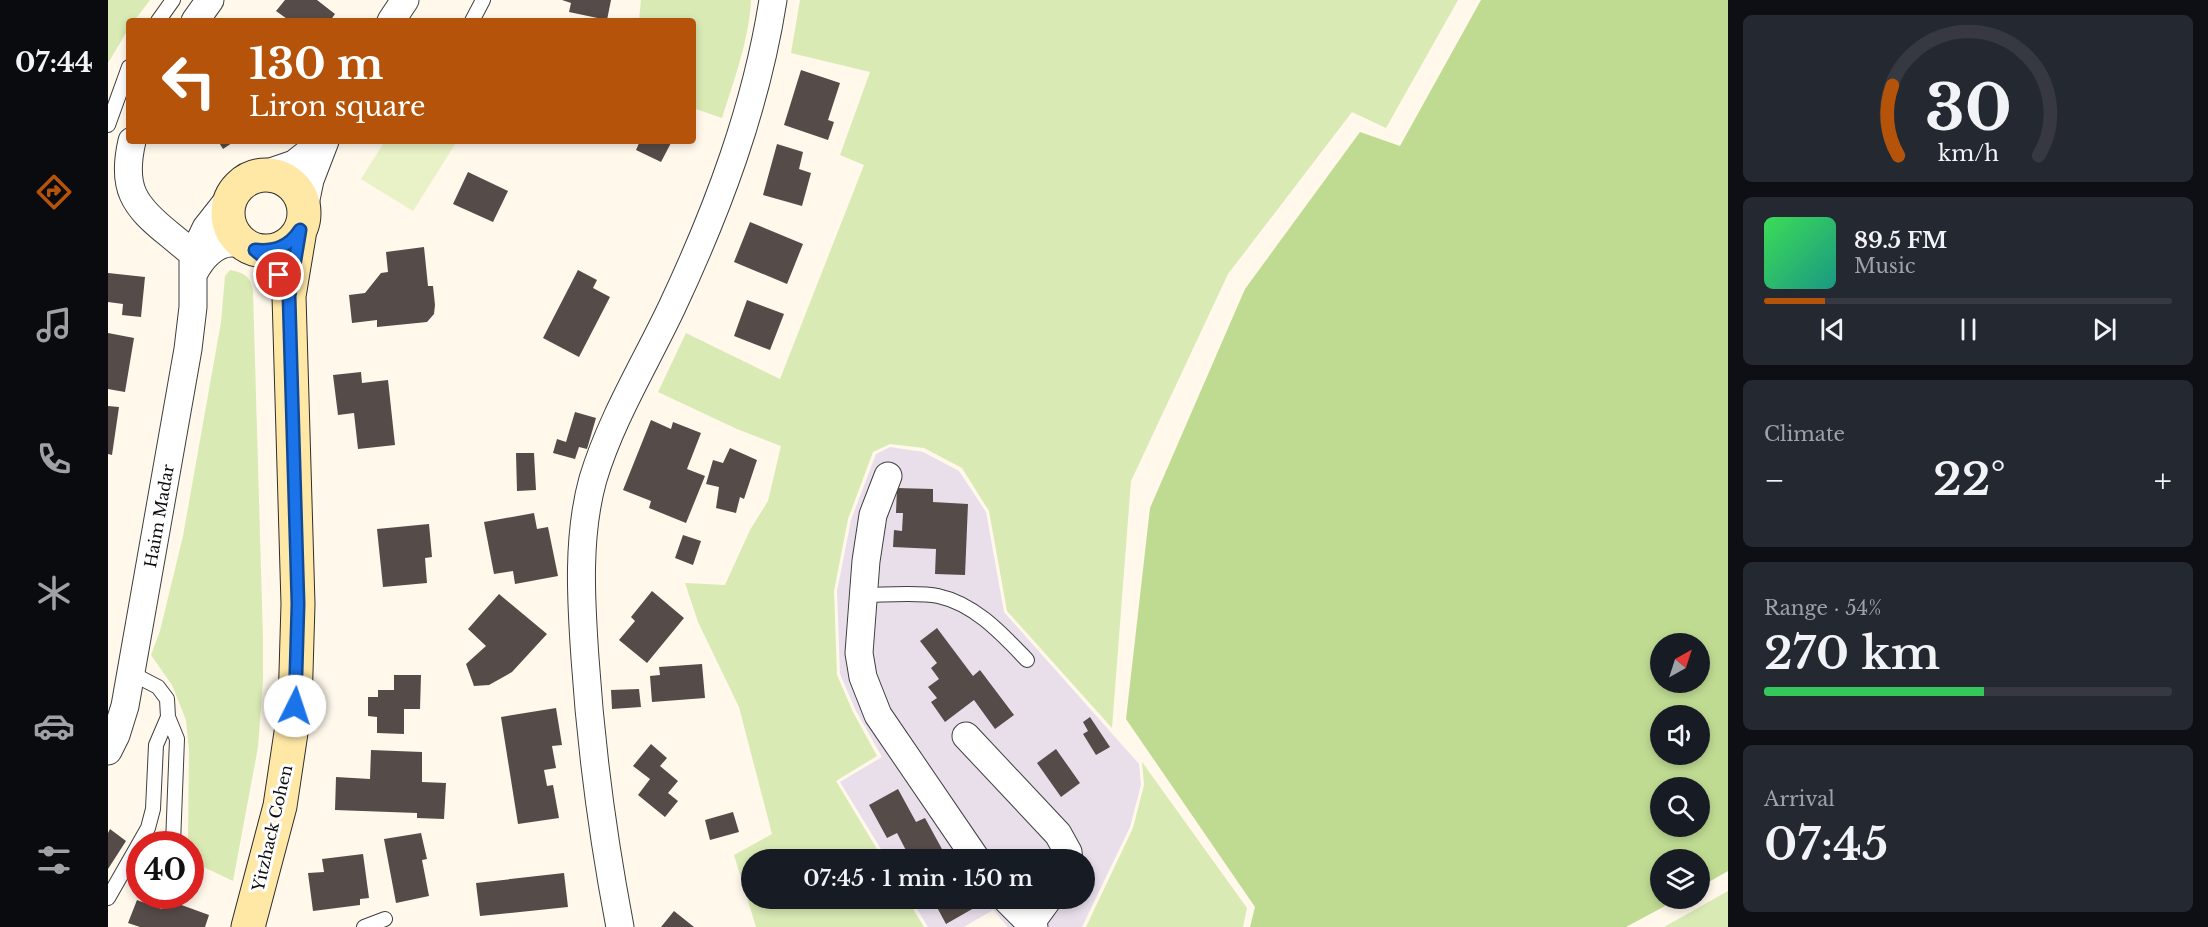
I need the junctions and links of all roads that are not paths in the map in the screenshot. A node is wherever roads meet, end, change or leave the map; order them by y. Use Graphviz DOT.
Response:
graph roads {
  1 [pos="174,0"];
  2 [pos="210,0"];
  3 [pos="405,0"];
  4 [pos="483,0"];
  5 [pos="773,0"];
  6 [pos="160,18"];
  7 [pos="197,18"];
  8 [pos="393,18"];
  9 [pos="474,18"];
  10 [pos="126,75"];
  11 [pos="108,125"];
  12 [pos="131,144"];
  13 [pos="320,144"];
  14 [pos="323,144"];
  15 [pos="265,174"];
  16 [pos="224,204"];
  17 [pos="302,219"];
  18 [pos="152,220"];
  19 [pos="251,248"];
  20 [pos="196,264"];
  21 [pos="289,296"];
  22 [pos="888,476"];
  23 [pos="863,595"];
  24 [pos="1028,660"];
  25 [pos="131,673"];
  26 [pos="168,717"];
  27 [pos="966,736"];
  28 [pos="108,751"];
  29 [pos="173,831"];
  30 [pos="970,849"];
  31 [pos="1066,849"];
  32 [pos="108,898"];
  33 [pos="1016,909"];
  34 [pos="1042,909"];
  35 [pos="385,919"];
  36 [pos="1032,925"];
  37 [pos="248,927"];
  38 [pos="364,927"];
  39 [pos="620,927"];
  1 -- 6 [label="lane"];
  2 -- 7 [label="street"];
  3 -- 8 [label="street"];
  4 -- 9 [label="lane"];
  5 -- 39 [label="street"];
  10 -- 11 [label="lane"];
  12 -- 18 [label="street"];
  13 -- 15 [label="street, Yitzhack Cohen"];
  14 -- 17 [label="street, Yitzhack Cohen"];
  15 -- 16 [label="street"];
  15 -- 17 [label="street"];
  16 -- 18 [label="street"];
  16 -- 19 [label="street"];
  16 -- 20 [label="street, Haim Madar"];
  17 -- 19 [label="street"];
  17 -- 21 [label="street, Yitzhack Cohen"];
  18 -- 20 [label="street"];
  19 -- 20 [label="street"];
  19 -- 21 [label="street, Yitzhack Cohen"];
  20 -- 25 [label="street, Haim Madar"];
  21 -- 37 [label="street, Yitzhack Cohen"];
  22 -- 23 [label="street"];
  23 -- 24 [label="lane"];
  23 -- 30 [label="street"];
  25 -- 26 [label="lane"];
  25 -- 28 [label="street, Haim Madar"];
  26 -- 29 [label="lane"];
  26 -- 32 [label="lane"];
  27 -- 31 [label="street"];
  33 -- 36 [label="street"];
  34 -- 36 [label="street"];
  35 -- 38 [label="lane"];
}
